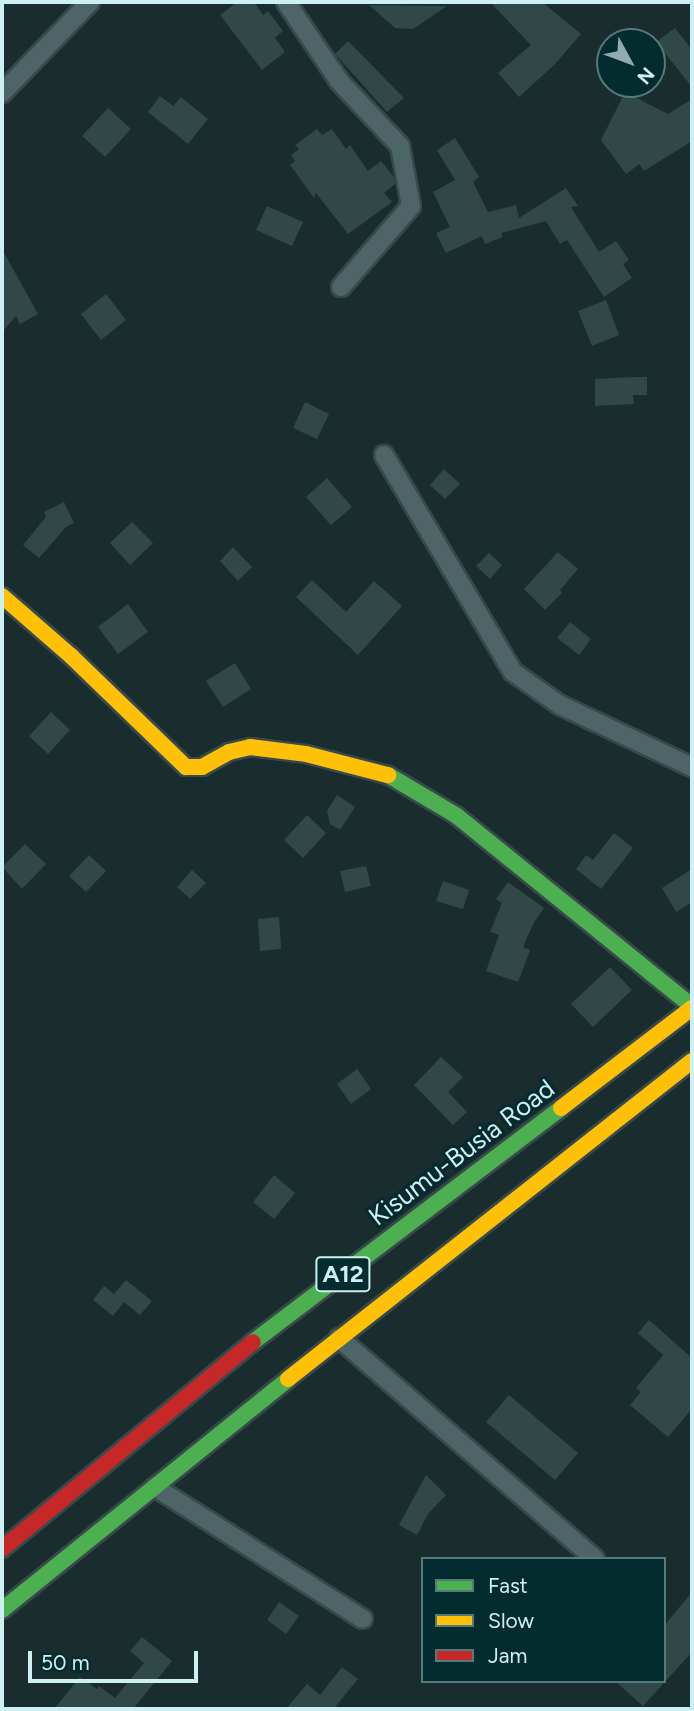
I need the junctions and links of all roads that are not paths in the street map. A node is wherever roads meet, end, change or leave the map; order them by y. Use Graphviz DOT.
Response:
graph roads {
  1 [pos="90,2"];
  2 [pos="286,2"];
  3 [pos="2,93"];
  4 [pos="341,287"];
  5 [pos="384,455"];
  6 [pos="2,596"];
  7 [pos="692,767"];
  8 [pos="692,1007"];
  9 [pos="692,1061"];
  10 [pos="339,1338"];
  11 [pos="155,1487"];
  12 [pos="2,1549"];
  13 [pos="593,1557"];
  14 [pos="2,1610"];
  15 [pos="363,1619"];
  1 -- 3 [label="street"];
  2 -- 4 [label="street"];
  5 -- 7 [label="street"];
  6 -- 8 [label="main road"];
  8 -- 12 [label="main road, Kisumu-Busia Road / A12"];
  9 -- 10 [label="main road"];
  10 -- 11 [label="main road"];
  10 -- 13 [label="street"];
  11 -- 14 [label="main road"];
  11 -- 15 [label="street"];
}
